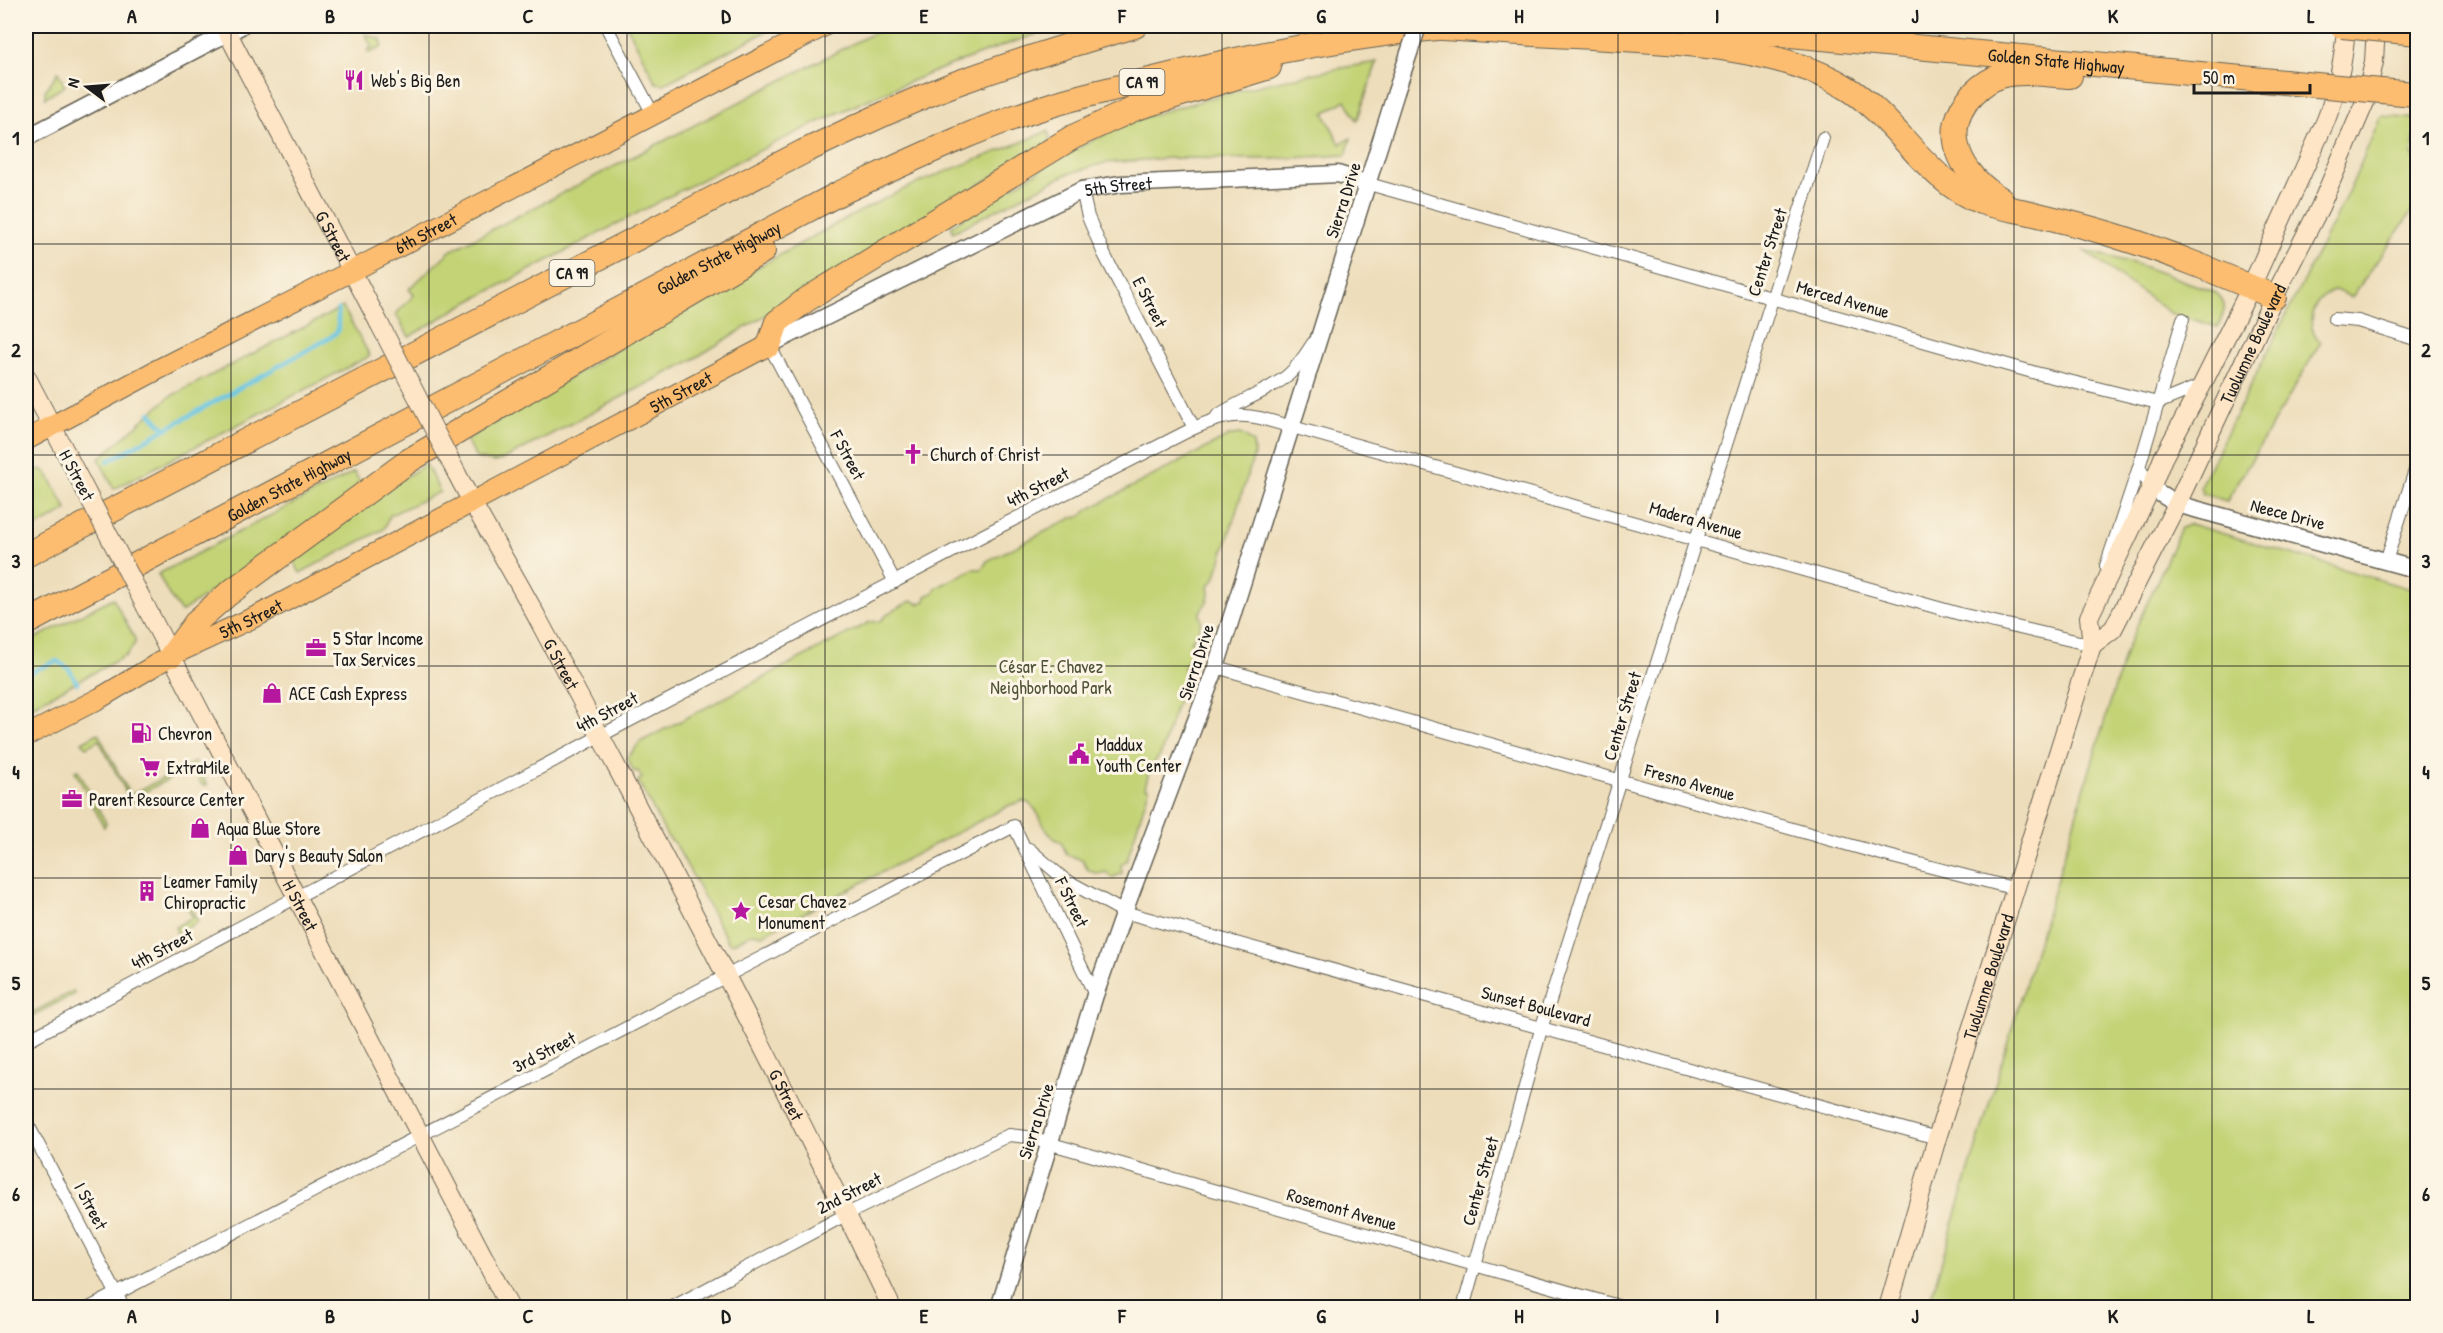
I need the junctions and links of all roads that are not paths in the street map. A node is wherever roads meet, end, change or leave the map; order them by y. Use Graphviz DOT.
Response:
graph roads {
  1 [pos="606,26"];
  2 [pos="824,26"];
  3 [pos="1135,26"];
  4 [pos="1437,26"];
  5 [pos="1695,26"];
  6 [pos="2344,26"];
  7 [pos="2376,26"];
  8 [pos="231,28"];
  9 [pos="1378,33"];
  10 [pos="2418,33"];
  11 [pos="2284,82"];
  12 [pos="2416,94"];
  13 [pos="652,114"];
  14 [pos="26,138"];
  15 [pos="1823,138"];
  16 [pos="1369,184"];
  17 [pos="1082,190"];
  18 [pos="840,193"];
  19 [pos="2025,212"];
  20 [pos="352,271"];
  21 [pos="2251,287"];
  22 [pos="2274,297"];
  23 [pos="1772,298"];
  24 [pos="2334,318"];
  25 [pos="2183,319"];
  26 [pos="1321,331"];
  27 [pos="2418,340"];
  28 [pos="769,345"];
  29 [pos="26,376"];
  30 [pos="2202,385"];
  31 [pos="2158,403"];
  32 [pos="1208,422"];
  33 [pos="51,427"];
  34 [pos="1194,428"];
  35 [pos="1291,428"];
  36 [pos="26,440"];
  37 [pos="2418,461"];
  38 [pos="2139,468"];
  39 [pos="2151,488"];
  40 [pos="472,504"];
  41 [pos="2177,504"];
  42 [pos="1696,539"];
  43 [pos="26,555"];
  44 [pos="2386,561"];
  45 [pos="2418,570"];
  46 [pos="895,582"];
  47 [pos="2097,599"];
  48 [pos="26,622"];
  49 [pos="2092,645"];
  50 [pos="172,655"];
  51 [pos="1216,667"];
  52 [pos="26,736"];
  53 [pos="600,736"];
  54 [pos="1621,781"];
  55 [pos="1014,826"];
  56 [pos="1024,844"];
  57 [pos="2016,889"];
  58 [pos="298,897"];
  59 [pos="1124,912"];
  60 [pos="726,977"];
  61 [pos="1095,995"];
  62 [pos="1542,1026"];
  63 [pos="26,1041"];
  64 [pos="26,1121"];
  65 [pos="422,1135"];
  66 [pos="1937,1138"];
  67 [pos="1049,1145"];
  68 [pos="847,1214"];
  69 [pos="1475,1265"];
  70 [pos="117,1294"];
  71 [pos="89,1308"];
  72 [pos="124,1308"];
  73 [pos="510,1308"];
  74 [pos="671,1308"];
  75 [pos="892,1308"];
  76 [pos="999,1308"];
  77 [pos="1462,1308"];
  78 [pos="1625,1308"];
  79 [pos="1888,1308"];
  1 -- 13 [label="street"];
  2 -- 13 [label="main road, 6th Street"];
  3 -- 43 [label="highway, CA 99"];
  4 -- 9 [label="highway, Golden State Highway / CA 99"];
  4 -- 16 [label="street, Sierra Drive, bridge"];
  4 -- 19 [label="highway, Golden State Highway"];
  5 -- 11 [label="highway, Golden State Highway"];
  6 -- 10 [label="highway, bridge"];
  6 -- 21 [label="main road, Tuolumne Boulevard"];
  7 -- 22 [label="main road, Tuolumne Boulevard"];
  8 -- 14 [label="street"];
  8 -- 20 [label="main road, G Street"];
  9 -- 18 [label="highway, Golden State Highway / CA 99"];
  9 -- 28 [label="highway"];
  11 -- 12 [label="highway, Golden State Highway, bridge"];
  11 -- 19 [label="highway"];
  13 -- 20 [label="main road, 6th Street"];
  15 -- 23 [label="street, Center Street"];
  16 -- 17 [label="street, 5th Street"];
  16 -- 23 [label="street, Merced Avenue"];
  16 -- 26 [label="street, Sierra Drive"];
  17 -- 28 [label="street, 5th Street"];
  17 -- 34 [label="street, E Street"];
  18 -- 48 [label="highway, Golden State Highway / CA 99"];
  18 -- 50 [label="highway"];
  19 -- 21 [label="highway"];
  20 -- 33 [label="main road, 6th Street"];
  20 -- 40 [label="main road, G Street, bridge"];
  21 -- 22 [label="highway"];
  21 -- 30 [label="main road, Tuolumne Boulevard"];
  22 -- 41 [label="main road, Tuolumne Boulevard"];
  23 -- 31 [label="street, Merced Avenue"];
  23 -- 42 [label="street, Center Street"];
  24 -- 27 [label="street"];
  25 -- 31 [label="street, Tuolumne Boulevard"];
  26 -- 32 [label="street, 4th Street"];
  26 -- 35 [label="street, Sierra Drive"];
  28 -- 40 [label="main road, 5th Street"];
  28 -- 46 [label="street, F Street"];
  29 -- 33 [label="main road, H Street"];
  30 -- 31 [label="street"];
  30 -- 39 [label="main road, Tuolumne Boulevard"];
  31 -- 38 [label="street, Tuolumne Boulevard"];
  32 -- 34 [label="street, 4th Street"];
  32 -- 35 [label="street, 4th Street"];
  33 -- 36 [label="main road, 6th Street"];
  33 -- 50 [label="main road, H Street, bridge"];
  34 -- 46 [label="street, 4th Street"];
  35 -- 42 [label="street, Madera Avenue"];
  35 -- 51 [label="street, Sierra Drive"];
  37 -- 44 [label="street"];
  38 -- 39 [label="street"];
  38 -- 47 [label="street, Tuolumne Boulevard"];
  39 -- 41 [label="street, Neece Drive"];
  39 -- 47 [label="main road, Tuolumne Boulevard"];
  40 -- 50 [label="main road, 5th Street"];
  40 -- 53 [label="main road, G Street"];
  41 -- 44 [label="street, Neece Drive"];
  41 -- 49 [label="main road, Tuolumne Boulevard"];
  42 -- 49 [label="street, Madera Avenue"];
  42 -- 54 [label="street, Center Street"];
  44 -- 45 [label="street, Neece Drive"];
  46 -- 53 [label="street, 4th Street"];
  47 -- 49 [label="main road, Tuolumne Boulevard"];
  49 -- 57 [label="main road, Tuolumne Boulevard"];
  50 -- 52 [label="main road, 5th Street"];
  50 -- 58 [label="main road, H Street"];
  51 -- 54 [label="street, Fresno Avenue"];
  51 -- 59 [label="street, Sierra Drive"];
  53 -- 58 [label="street, 4th Street"];
  53 -- 60 [label="main road, G Street"];
  54 -- 57 [label="street, Fresno Avenue"];
  54 -- 62 [label="street, Center Street"];
  55 -- 56 [label="street, F Street"];
  55 -- 60 [label="street, 3rd Street"];
  56 -- 59 [label="street"];
  56 -- 61 [label="street, F Street"];
  57 -- 66 [label="main road, Tuolumne Boulevard"];
  58 -- 63 [label="street, 4th Street"];
  58 -- 65 [label="main road, H Street"];
  59 -- 61 [label="street, Sierra Drive"];
  59 -- 62 [label="street, Sunset Boulevard"];
  60 -- 65 [label="street, 3rd Street"];
  60 -- 68 [label="main road, G Street"];
  61 -- 67 [label="street, Sierra Drive"];
  62 -- 66 [label="street, Sunset Boulevard"];
  62 -- 69 [label="street, Center Street"];
  64 -- 70 [label="street, I Street"];
  65 -- 70 [label="street, 3rd Street"];
  65 -- 73 [label="main road, H Street"];
  66 -- 79 [label="main road, Tuolumne Boulevard"];
  67 -- 68 [label="street, 2nd Street"];
  67 -- 69 [label="street, Rosemont Avenue"];
  67 -- 76 [label="street, Sierra Drive"];
  68 -- 74 [label="street, 2nd Street"];
  68 -- 75 [label="main road, G Street"];
  69 -- 77 [label="street, Center Street"];
  69 -- 78 [label="street, Rosemont Avenue"];
  70 -- 71 [label="street, 3rd Street"];
  70 -- 72 [label="street, I Street"];
}
